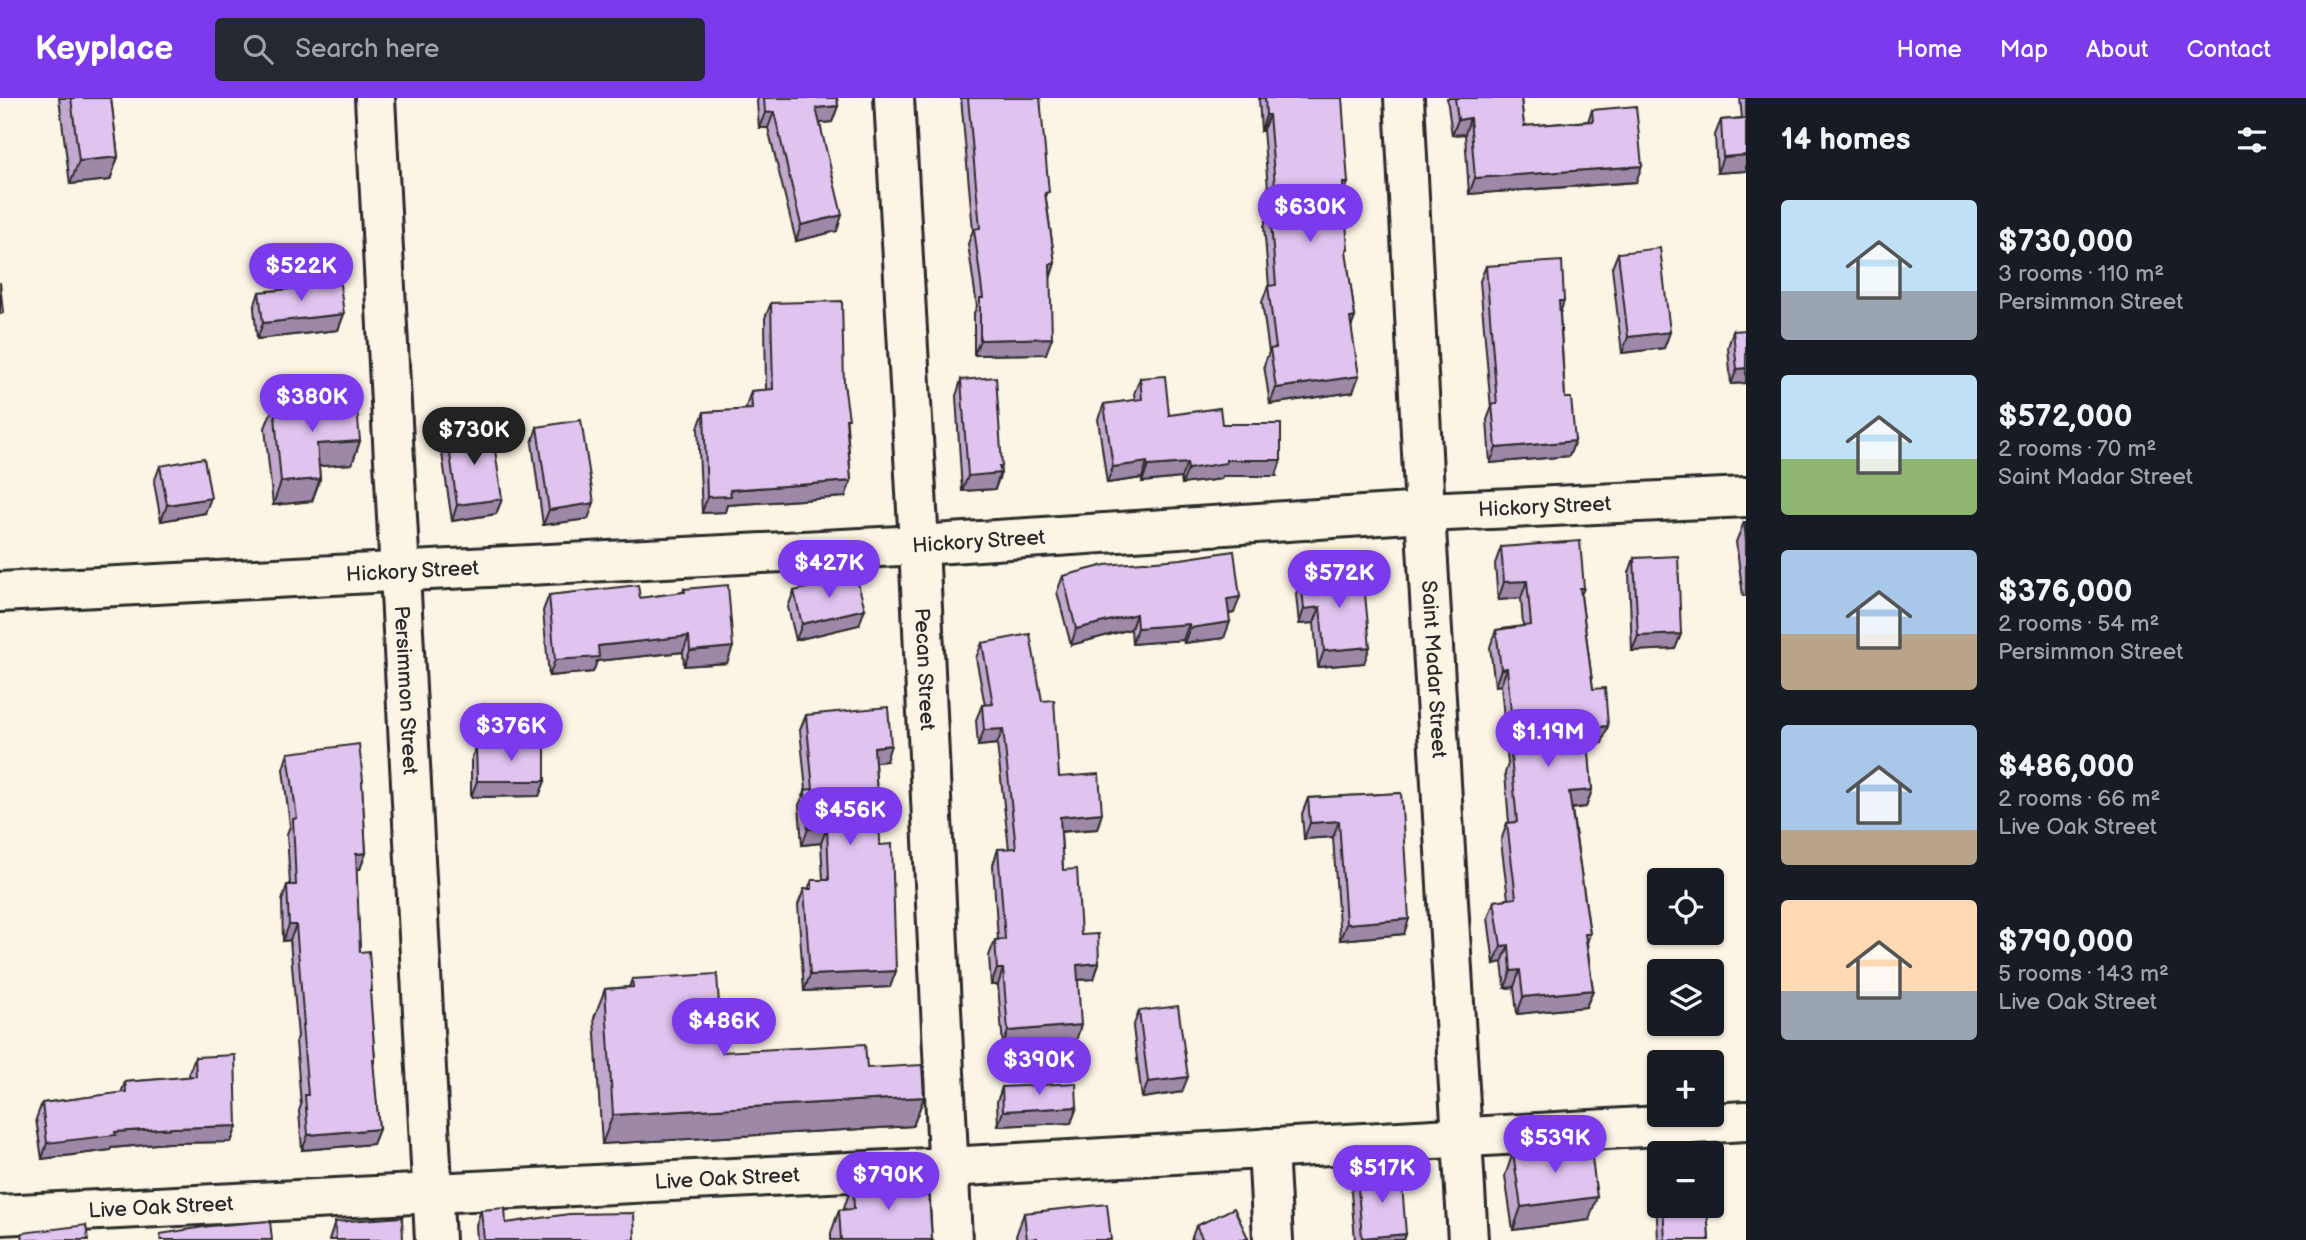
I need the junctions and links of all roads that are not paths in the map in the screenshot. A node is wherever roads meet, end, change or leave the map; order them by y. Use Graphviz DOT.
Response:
graph roads {
  1 [pos="375,98"];
  2 [pos="894,98"];
  3 [pos="1404,98"];
  4 [pos="1746,497"];
  5 [pos="1425,512"];
  6 [pos="919,545"];
  7 [pos="400,571"];
  8 [pos="0,592"];
  9 [pos="1746,1121"];
  10 [pos="1462,1138"];
  11 [pos="1268,1148"];
  12 [pos="948,1167"];
  13 [pos="433,1193"];
  14 [pos="0,1215"];
  15 [pos="121,1224"];
  16 [pos="435,1240"];
  17 [pos="952,1240"];
  18 [pos="1273,1240"];
  19 [pos="1468,1240"];
  1 -- 7 [label="street, Persimmon Street"];
  2 -- 6 [label="street, Pecan Street"];
  3 -- 5 [label="street, Saint Madar Street"];
  4 -- 5 [label="street, Hickory Street"];
  5 -- 6 [label="street, Hickory Street"];
  5 -- 10 [label="street, Saint Madar Street"];
  6 -- 7 [label="street, Hickory Street"];
  6 -- 12 [label="street, Pecan Street"];
  7 -- 8 [label="street, Hickory Street"];
  7 -- 13 [label="street, Persimmon Street"];
  9 -- 10 [label="street, Live Oak Street"];
  10 -- 11 [label="street, Live Oak Street"];
  10 -- 19 [label="street, Saint Madar Street"];
  11 -- 12 [label="street, Live Oak Street"];
  11 -- 18 [label="street"];
  12 -- 13 [label="street, Live Oak Street"];
  12 -- 17 [label="street, Pecan Street"];
  13 -- 15 [label="street, Live Oak Street"];
  13 -- 16 [label="street, Persimmon Street"];
  14 -- 15 [label="street, Live Oak Street"];
}
